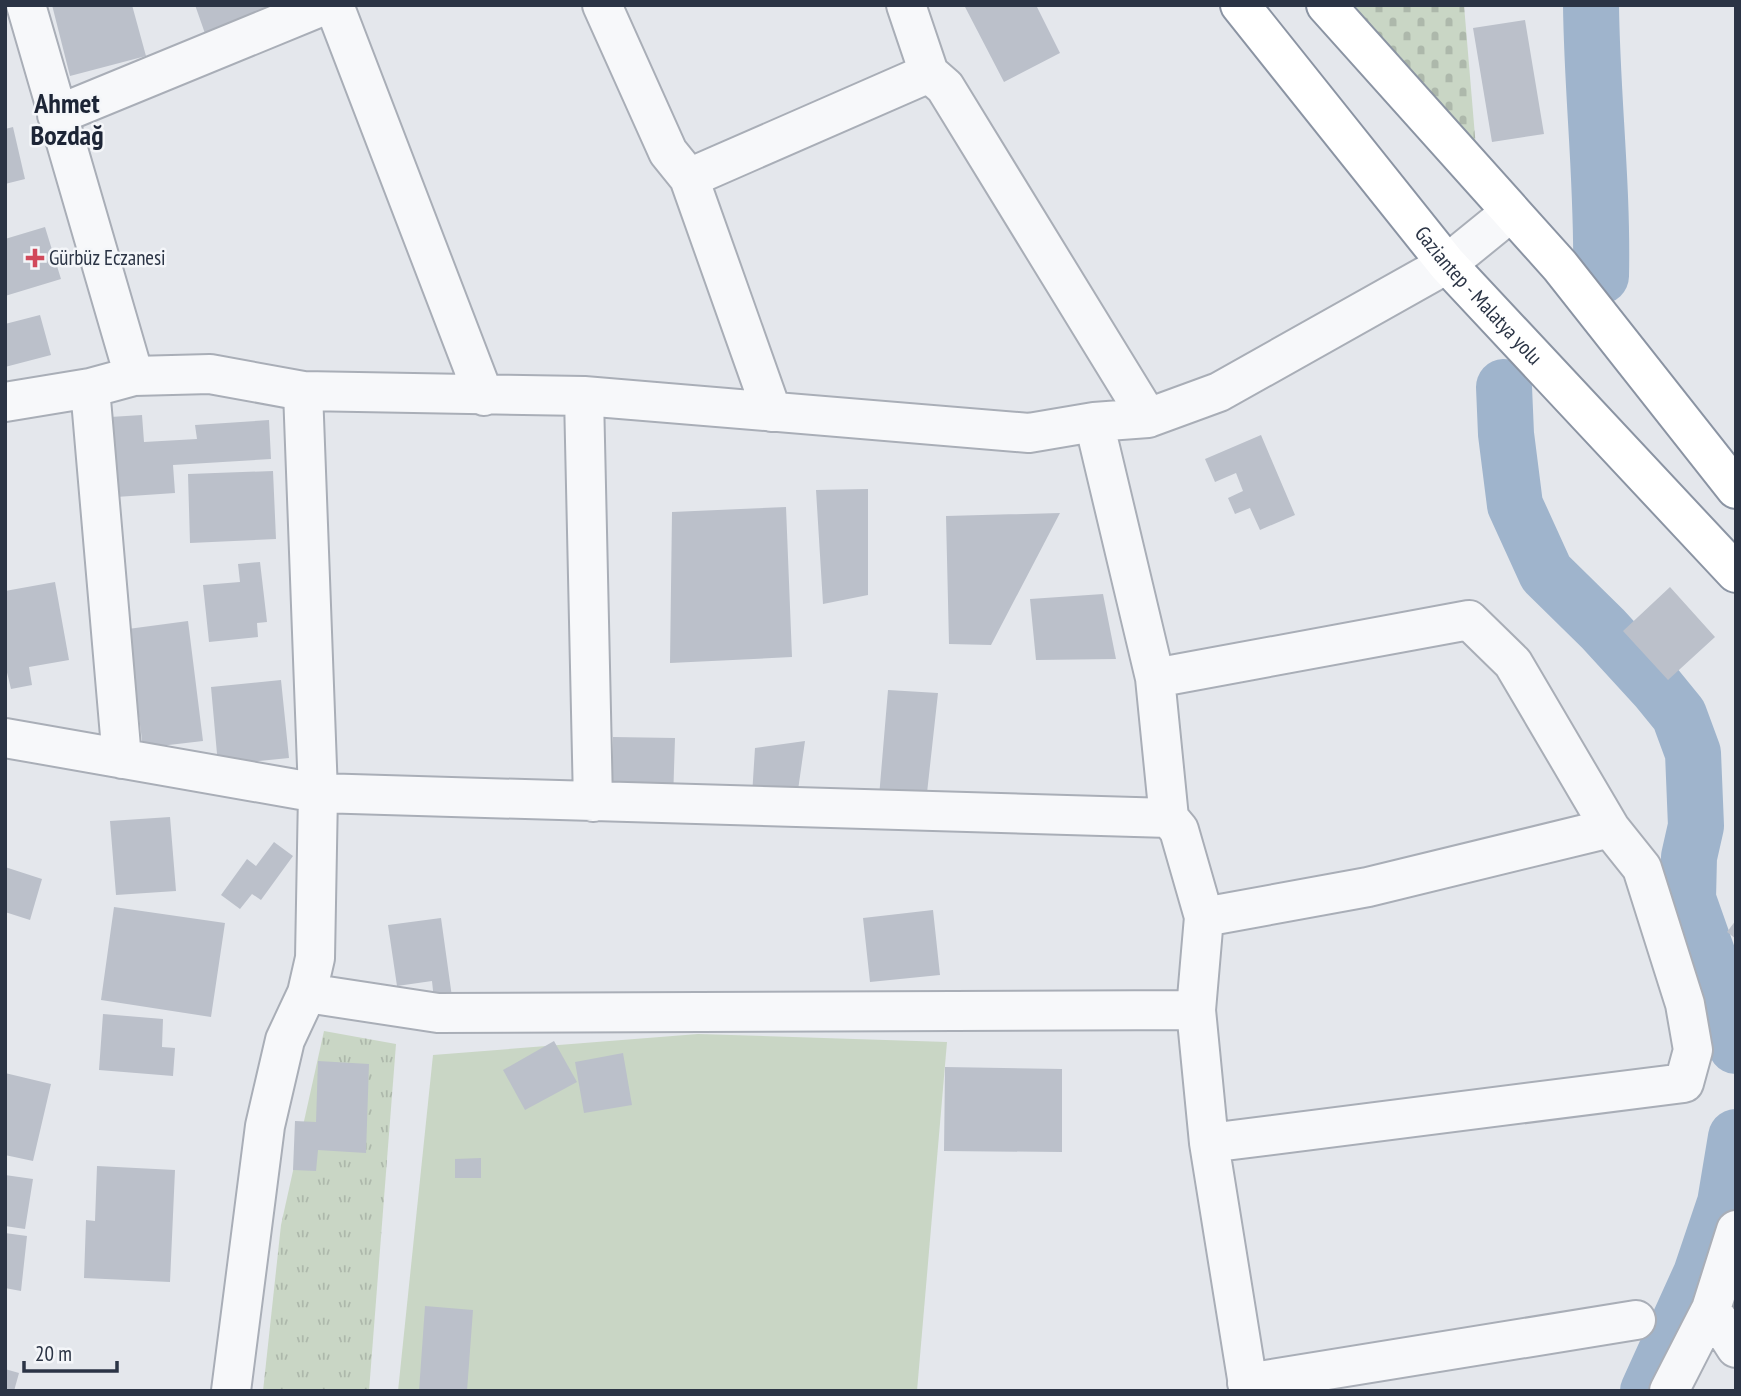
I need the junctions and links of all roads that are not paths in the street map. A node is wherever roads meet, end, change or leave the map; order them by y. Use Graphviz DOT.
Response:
graph roads {
  1 [pos="26,5"];
  2 [pos="325,5"];
  3 [pos="334,5"];
  4 [pos="602,5"];
  5 [pos="906,5"];
  6 [pos="1240,5"];
  7 [pos="1326,5"];
  8 [pos="929,73"];
  9 [pos="57,115"];
  10 [pos="690,178"];
  11 [pos="1511,212"];
  12 [pos="1447,264"];
  13 [pos="134,376"];
  14 [pos="90,388"];
  15 [pos="303,391"];
  16 [pos="484,396"];
  17 [pos="584,396"];
  18 [pos="5,402"];
  19 [pos="772,412"];
  20 [pos="1148,418"];
  21 [pos="1094,422"];
  22 [pos="1736,489"];
  23 [pos="1736,573"];
  24 [pos="1155,678"];
  25 [pos="5,738"];
  26 [pos="122,759"];
  27 [pos="318,793"];
  28 [pos="593,802"];
  29 [pos="1170,818"];
  30 [pos="1610,828"];
  31 [pos="1204,917"];
  32 [pos="307,993"];
  33 [pos="1196,1010"];
  34 [pos="1209,1143"];
  35 [pos="1736,1230"];
  36 [pos="1712,1309"];
  37 [pos="1636,1320"];
  38 [pos="1736,1348"];
  39 [pos="1248,1387"];
  40 [pos="231,1391"];
  41 [pos="1670,1391"];
  1 -- 9 [label="street"];
  2 -- 9 [label="street"];
  3 -- 16 [label="street"];
  4 -- 10 [label="street"];
  5 -- 8 [label="street"];
  6 -- 12 [label="highway, Gaziantep - Malatya yolu"];
  7 -- 11 [label="highway"];
  8 -- 10 [label="street"];
  8 -- 20 [label="street"];
  9 -- 13 [label="street"];
  10 -- 19 [label="street"];
  11 -- 12 [label="street"];
  11 -- 22 [label="highway"];
  12 -- 20 [label="street"];
  12 -- 23 [label="highway, Gaziantep - Malatya yolu"];
  13 -- 14 [label="street"];
  13 -- 15 [label="street"];
  14 -- 18 [label="street"];
  14 -- 26 [label="street"];
  15 -- 16 [label="street"];
  15 -- 27 [label="street"];
  16 -- 17 [label="street"];
  17 -- 19 [label="street"];
  17 -- 28 [label="street"];
  19 -- 21 [label="street"];
  20 -- 21 [label="street"];
  21 -- 24 [label="street"];
  24 -- 29 [label="street"];
  24 -- 30 [label="street"];
  25 -- 26 [label="street"];
  26 -- 27 [label="street"];
  27 -- 28 [label="street"];
  27 -- 32 [label="street"];
  28 -- 29 [label="street"];
  29 -- 31 [label="street"];
  30 -- 31 [label="street"];
  30 -- 34 [label="street"];
  31 -- 33 [label="street"];
  32 -- 33 [label="street"];
  32 -- 40 [label="street"];
  33 -- 34 [label="street"];
  34 -- 39 [label="street"];
  35 -- 36 [label="street"];
  36 -- 38 [label="street"];
  36 -- 41 [label="street"];
  37 -- 39 [label="street"];
}
